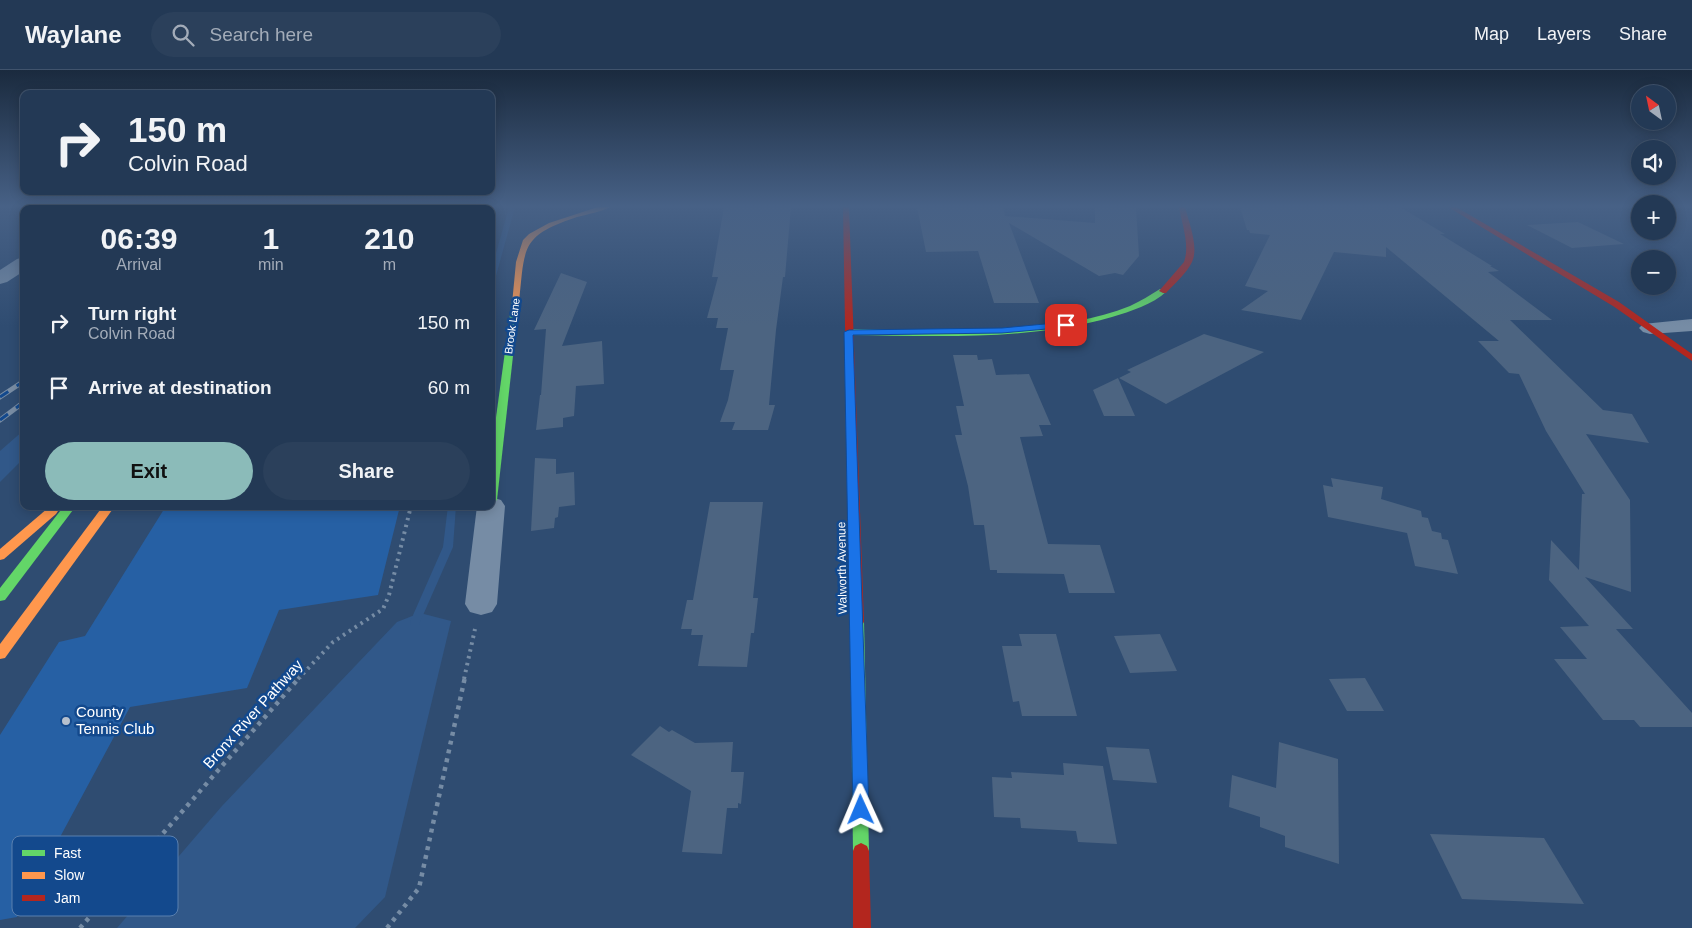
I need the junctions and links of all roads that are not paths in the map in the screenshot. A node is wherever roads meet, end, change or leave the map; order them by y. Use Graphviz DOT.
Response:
graph roads {
  1 [pos="524,247"];
  2 [pos="847,247"];
  3 [pos="1190,247"];
  4 [pos="1519,247"];
  5 [pos="20,266"];
  6 [pos="0,278"];
  7 [pos="1692,324"];
  8 [pos="1650,328"];
  9 [pos="849,332"];
  10 [pos="1692,358"];
  11 [pos="495,466"];
  12 [pos="52,510"];
  13 [pos="67,510"];
  14 [pos="106,510"];
  15 [pos="490,510"];
  16 [pos="0,556"];
  17 [pos="0,596"];
  18 [pos="480,604"];
  19 [pos="0,654"];
  20 [pos="862,928"];
  1 -- 11 [label="main road, Brook Lane"];
  2 -- 9 [label="main road, Walworth Avenue"];
  3 -- 9 [label="main road"];
  4 -- 8 [label="main road"];
  5 -- 6 [label="street"];
  7 -- 8 [label="street"];
  8 -- 10 [label="main road"];
  9 -- 20 [label="main road, Walworth Avenue"];
  12 -- 16 [label="main road"];
  13 -- 17 [label="main road"];
  14 -- 19 [label="main road"];
  15 -- 18 [label="street"];
}
